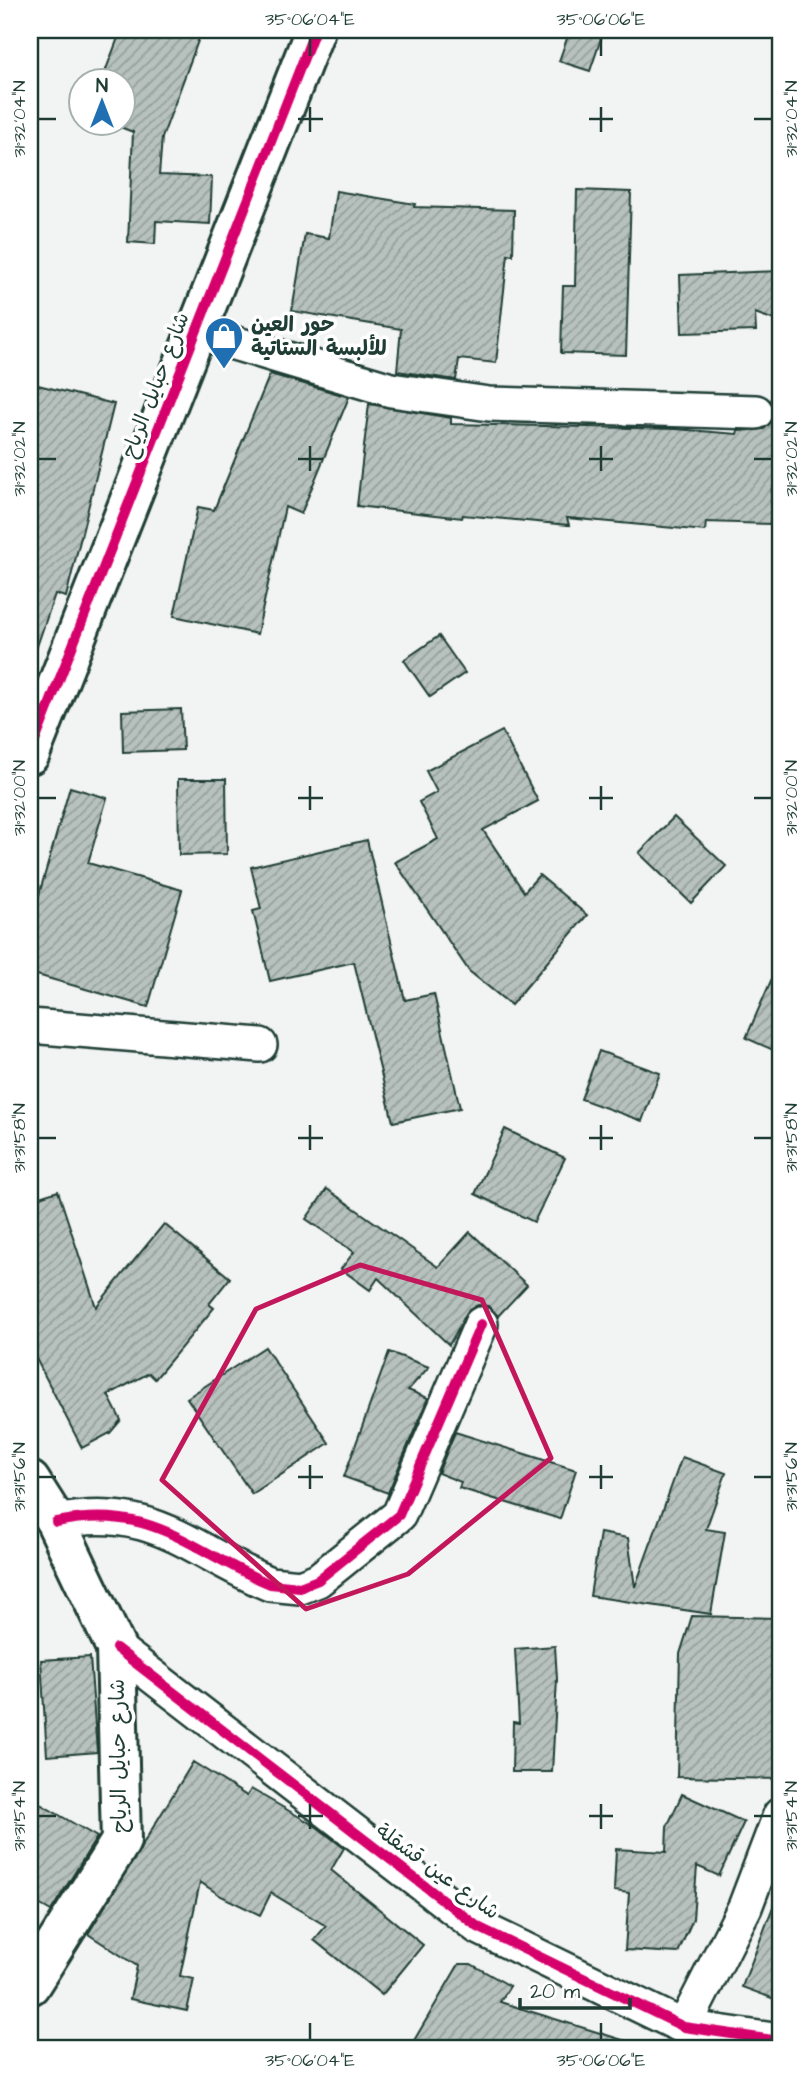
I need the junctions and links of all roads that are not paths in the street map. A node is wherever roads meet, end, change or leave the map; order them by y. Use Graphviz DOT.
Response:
graph roads {
  1 [pos="315,30"];
  2 [pos="197,332"];
  3 [pos="755,412"];
  4 [pos="30,754"];
  5 [pos="30,1026"];
  6 [pos="260,1045"];
  7 [pos="481,1324"];
  8 [pos="30,1481"];
  9 [pos="56,1522"];
  10 [pos="116,1648"];
  11 [pos="780,1815"];
  12 [pos="30,1985"];
  13 [pos="684,2027"];
  14 [pos="780,2041"];
  1 -- 2 [label="street, شارع حبايل الرياح"];
  2 -- 3 [label="street"];
  2 -- 4 [label="street, شارع حبايل الرياح"];
  5 -- 6 [label="street"];
  7 -- 9 [label="street"];
  8 -- 9 [label="street, شارع حبايل الرياح"];
  9 -- 10 [label="street, شارع حبايل الرياح"];
  10 -- 12 [label="street, شارع حبايل الرياح"];
  10 -- 13 [label="street, شارع عين قشقلة"];
  11 -- 13 [label="street"];
  13 -- 14 [label="street, شارع عين قشقلة"];
}
